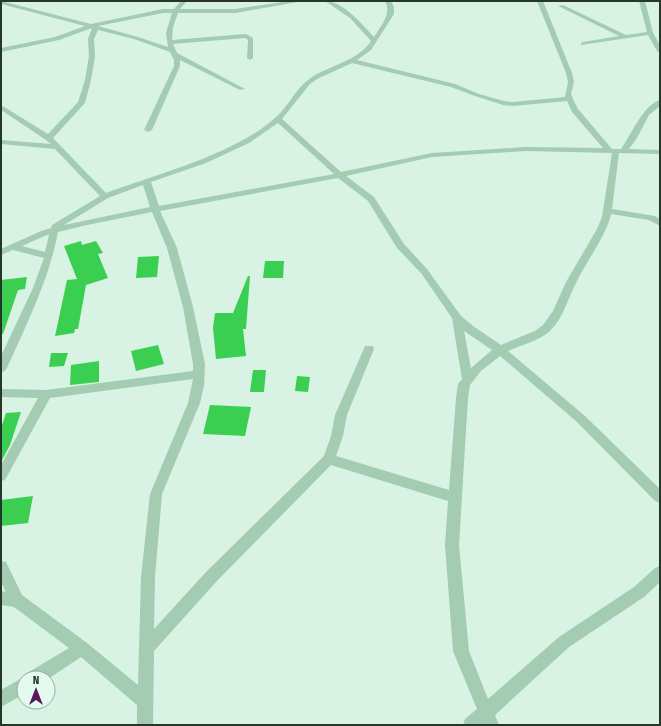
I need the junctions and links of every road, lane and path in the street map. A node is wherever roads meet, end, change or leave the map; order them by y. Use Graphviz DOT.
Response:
graph roads {
  1 [pos="184,1"];
  2 [pos="300,1"];
  3 [pos="328,1"];
  4 [pos="388,1"];
  5 [pos="540,1"];
  6 [pos="642,1"];
  7 [pos="1,2"];
  8 [pos="561,6"];
  9 [pos="175,11"];
  10 [pos="94,26"];
  11 [pos="650,33"];
  12 [pos="624,36"];
  13 [pos="374,41"];
  14 [pos="170,42"];
  15 [pos="583,44"];
  16 [pos="1,50"];
  17 [pos="660,51"];
  18 [pos="173,52"];
  19 [pos="250,58"];
  20 [pos="351,61"];
  21 [pos="242,89"];
  22 [pos="569,99"];
  23 [pos="660,102"];
  24 [pos="1,107"];
  25 [pos="278,119"];
  26 [pos="148,130"];
  27 [pos="49,138"];
  28 [pos="1,142"];
  29 [pos="58,147"];
  30 [pos="616,150"];
  31 [pos="660,152"];
  32 [pos="340,175"];
  33 [pos="146,181"];
  34 [pos="105,196"];
  35 [pos="155,208"];
  36 [pos="607,211"];
  37 [pos="660,223"];
  38 [pos="54,231"];
  39 [pos="44,233"];
  40 [pos="5,250"];
  41 [pos="49,256"];
  42 [pos="457,318"];
  43 [pos="369,349"];
  44 [pos="500,350"];
  45 [pos="1,368"];
  46 [pos="198,374"];
  47 [pos="467,379"];
  48 [pos="1,393"];
  49 [pos="46,394"];
  50 [pos="329,459"];
  51 [pos="1,476"];
  52 [pos="454,497"];
  53 [pos="660,497"];
  54 [pos="1,567"];
  55 [pos="660,573"];
  56 [pos="1,598"];
  57 [pos="17,600"];
  58 [pos="82,648"];
  59 [pos="146,649"];
  60 [pos="48,670"];
  61 [pos="16,690"];
  62 [pos="1,699"];
  63 [pos="144,700"];
  64 [pos="488,718"];
  65 [pos="145,725"];
  66 [pos="471,725"];
  1 -- 9 [label="street"];
  2 -- 9 [label="street"];
  3 -- 13 [label="street"];
  4 -- 13 [label="street"];
  5 -- 22 [label="street"];
  6 -- 11 [label="street"];
  7 -- 10 [label="street"];
  8 -- 12 [label="street"];
  9 -- 10 [label="street"];
  9 -- 14 [label="street"];
  10 -- 16 [label="street"];
  10 -- 18 [label="street"];
  10 -- 27 [label="street"];
  11 -- 12 [label="street"];
  11 -- 17 [label="street"];
  12 -- 15 [label="street"];
  13 -- 20 [label="street"];
  14 -- 18 [label="street"];
  14 -- 19 [label="street"];
  18 -- 21 [label="street"];
  18 -- 26 [label="street"];
  20 -- 22 [label="street"];
  20 -- 25 [label="street"];
  22 -- 30 [label="street"];
  23 -- 30 [label="street"];
  24 -- 27 [label="street"];
  25 -- 32 [label="street"];
  25 -- 33 [label="street"];
  27 -- 29 [label="street"];
  28 -- 29 [label="street"];
  29 -- 34 [label="street"];
  30 -- 31 [label="street"];
  30 -- 32 [label="street"];
  30 -- 36 [label="street"];
  32 -- 35 [label="street"];
  32 -- 42 [label="street"];
  33 -- 34 [label="street"];
  33 -- 35 [label="street"];
  34 -- 39 [label="street"];
  35 -- 38 [label="street"];
  35 -- 46 [label="street"];
  36 -- 37 [label="street"];
  36 -- 44 [label="street"];
  38 -- 39 [label="street"];
  38 -- 41 [label="street"];
  39 -- 40 [label="street"];
  40 -- 41 [label="street"];
  41 -- 45 [label="street"];
  42 -- 44 [label="street"];
  42 -- 47 [label="street"];
  43 -- 50 [label="street"];
  44 -- 47 [label="street"];
  44 -- 53 [label="street"];
  46 -- 49 [label="street"];
  46 -- 59 [label="street"];
  47 -- 52 [label="street"];
  48 -- 49 [label="street"];
  49 -- 51 [label="street"];
  50 -- 52 [label="street"];
  50 -- 59 [label="street"];
  52 -- 64 [label="street"];
  54 -- 57 [label="street"];
  55 -- 64 [label="street"];
  56 -- 57 [label="street"];
  57 -- 58 [label="street"];
  58 -- 60 [label="street"];
  58 -- 63 [label="street"];
  59 -- 63 [label="street"];
  61 -- 62 [label="street"];
  63 -- 65 [label="street"];
  64 -- 66 [label="street"];
}
